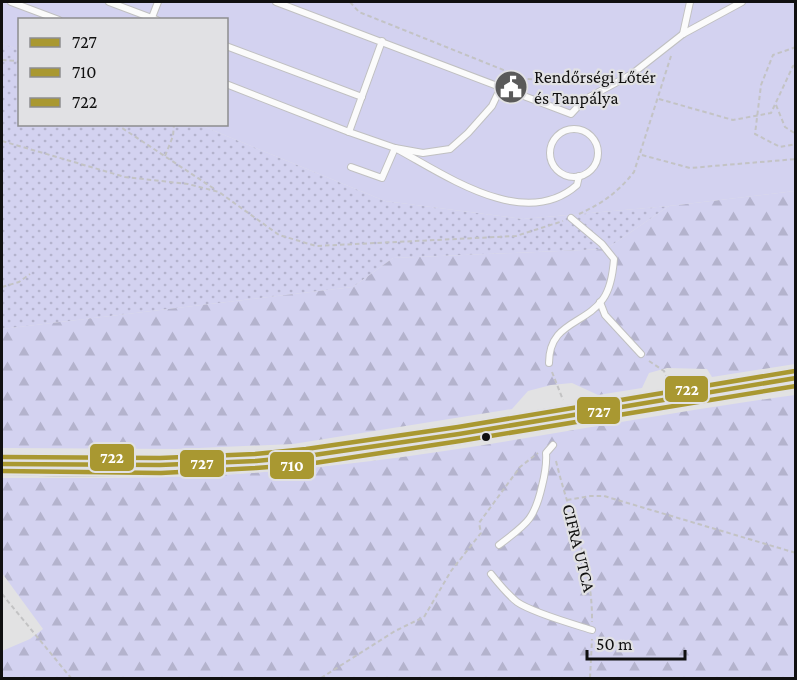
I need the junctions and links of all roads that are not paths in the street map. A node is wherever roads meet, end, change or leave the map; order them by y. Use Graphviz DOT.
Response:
graph roads {
  1 [pos="10,2"];
  2 [pos="109,2"];
  3 [pos="158,2"];
  4 [pos="276,2"];
  5 [pos="690,2"];
  6 [pos="742,2"];
  7 [pos="54,18"];
  8 [pos="150,18"];
  9 [pos="153,18"];
  10 [pos="683,34"];
  11 [pos="382,41"];
  12 [pos="228,47"];
  13 [pos="228,85"];
  14 [pos="501,87"];
  15 [pos="362,97"];
  16 [pos="571,114"];
  17 [pos="573,129"];
  18 [pos="349,132"];
  19 [pos="395,148"];
  20 [pos="351,167"];
  21 [pos="579,176"];
  22 [pos="571,218"];
  23 [pos="600,302"];
  24 [pos="641,354"];
  25 [pos="549,363"];
  26 [pos="795,378"];
  27 [pos="553,445"];
  28 [pos="2,464"];
  29 [pos="499,545"];
  30 [pos="491,574"];
  31 [pos="592,630"];
  1 -- 7 [label="lane"];
  2 -- 8 [label="lane"];
  3 -- 9 [label="lane"];
  4 -- 11 [label="lane"];
  5 -- 10 [label="lane"];
  6 -- 10 [label="lane"];
  10 -- 16 [label="lane"];
  11 -- 14 [label="lane"];
  11 -- 15 [label="lane"];
  12 -- 15 [label="lane"];
  13 -- 18 [label="lane"];
  14 -- 16 [label="lane"];
  14 -- 19 [label="lane"];
  15 -- 18 [label="lane"];
  16 -- 17 [label="lane"];
  17 -- 21 [label="lane"];
  17 -- 21 [label="lane"];
  18 -- 19 [label="lane"];
  19 -- 20 [label="lane"];
  19 -- 21 [label="lane"];
  22 -- 23 [label="lane"];
  23 -- 24 [label="lane"];
  23 -- 25 [label="lane"];
  26 -- 28 [label="main road"];
  27 -- 29 [label="lane"];
  30 -- 31 [label="lane"];
}
